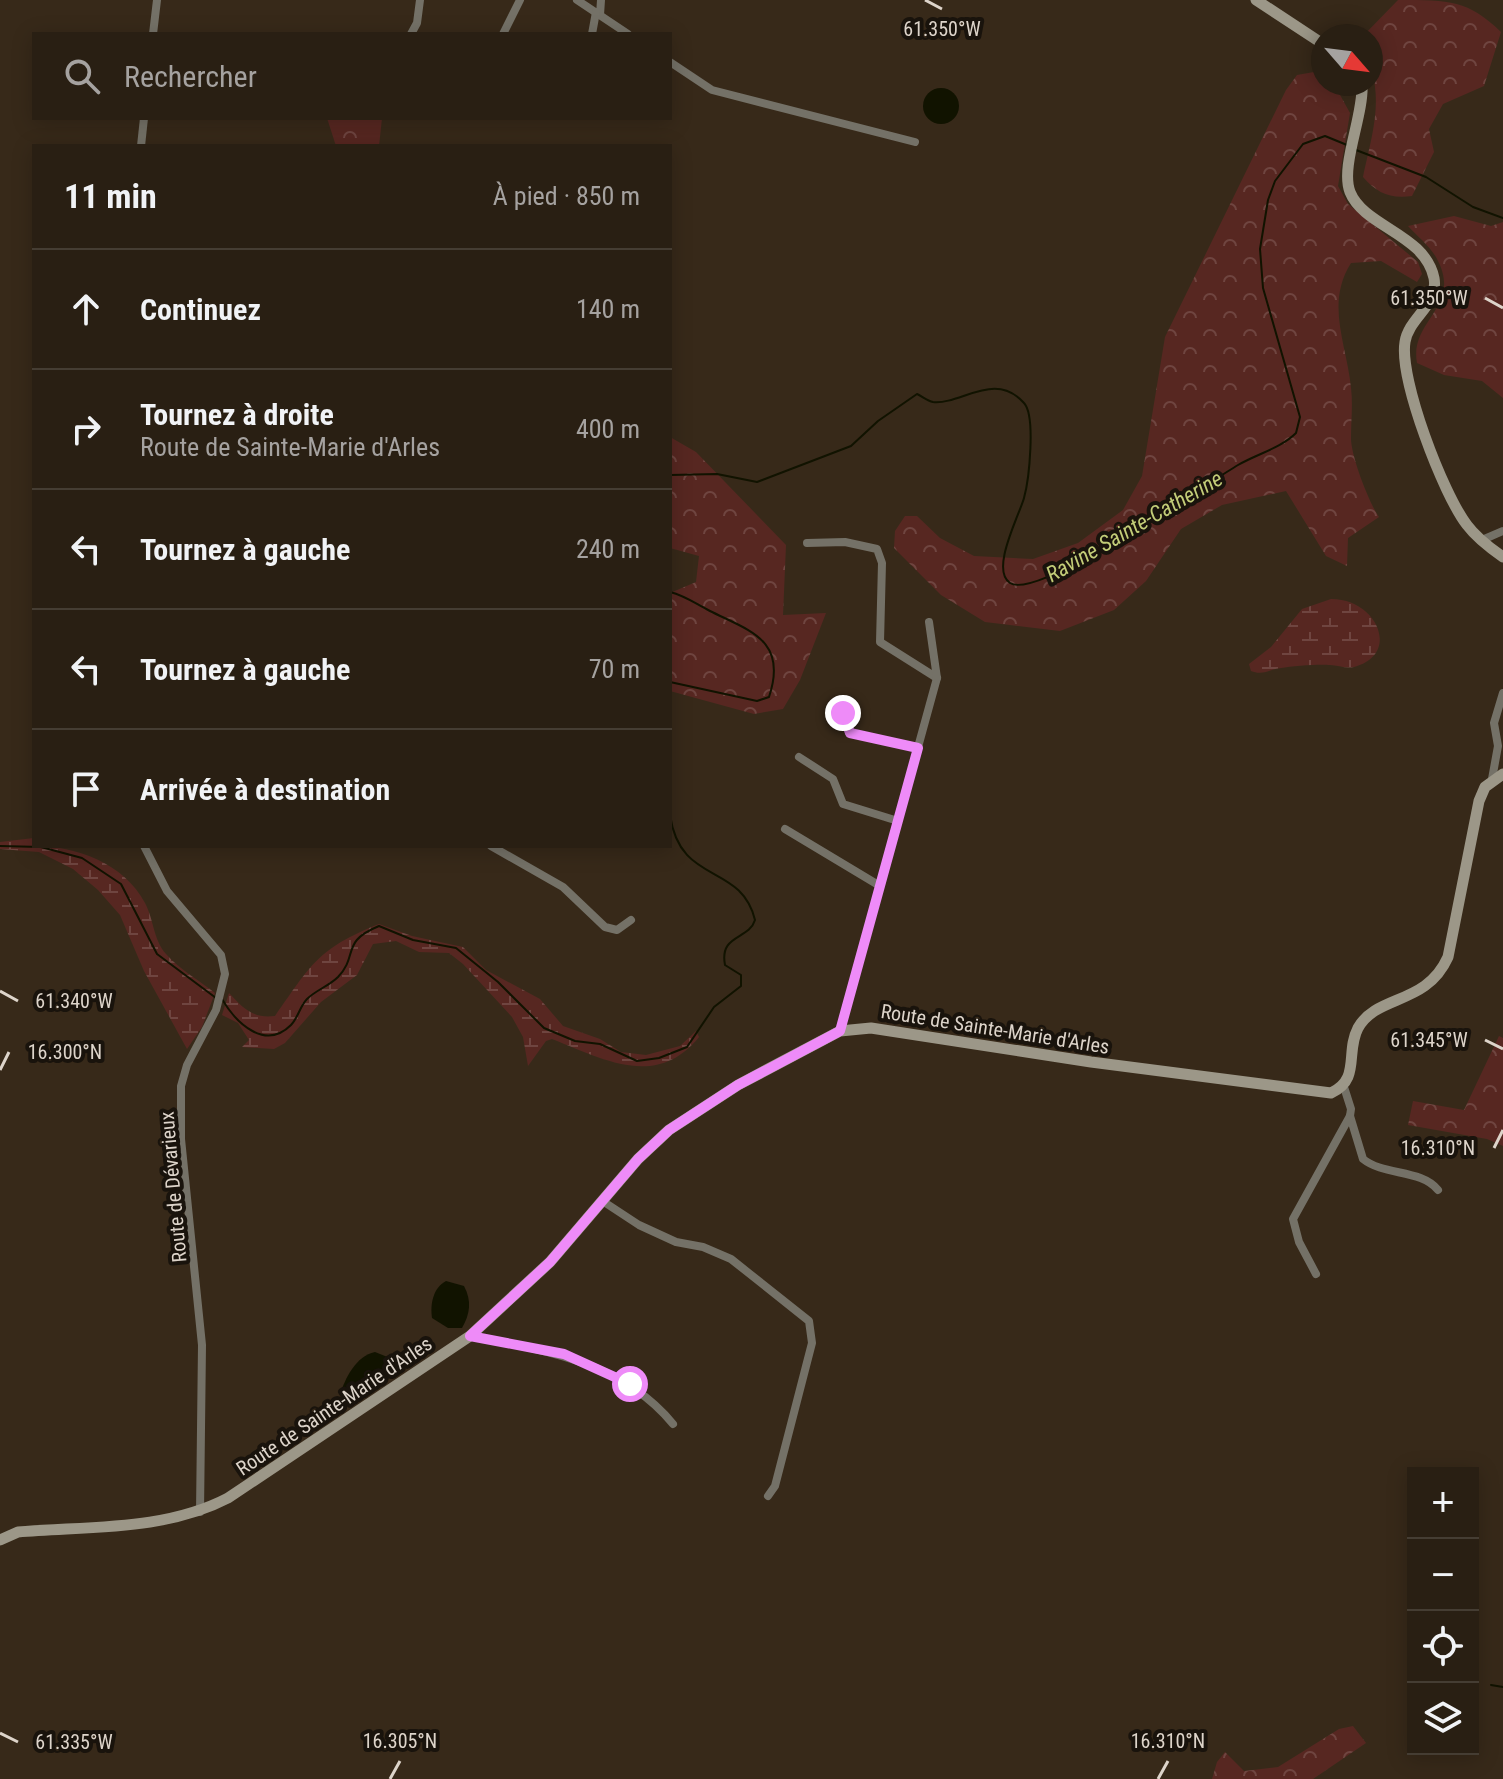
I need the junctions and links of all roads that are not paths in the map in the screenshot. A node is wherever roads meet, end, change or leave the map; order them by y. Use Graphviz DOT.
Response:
graph roads {
  1 [pos="157,0"];
  2 [pos="420,0"];
  3 [pos="520,0"];
  4 [pos="577,0"];
  5 [pos="601,0"];
  6 [pos="1256,0"];
  7 [pos="598,14"];
  8 [pos="153,32"];
  9 [pos="412,32"];
  10 [pos="504,32"];
  11 [pos="593,32"];
  12 [pos="625,32"];
  13 [pos="1311,36"];
  14 [pos="672,63"];
  15 [pos="1361,96"];
  16 [pos="144,120"];
  17 [pos="915,142"];
  18 [pos="141,144"];
  19 [pos="1503,531"];
  20 [pos="1482,540"];
  21 [pos="807,543"];
  22 [pos="1503,557"];
  23 [pos="929,622"];
  24 [pos="937,678"];
  25 [pos="1503,693"];
  26 [pos="843,713"];
  27 [pos="918,748"];
  28 [pos="799,757"];
  29 [pos="1498,776"];
  30 [pos="898,821"];
  31 [pos="785,829"];
  32 [pos="145,848"];
  33 [pos="495,848"];
  34 [pos="880,886"];
  35 [pos="631,920"];
  36 [pos="840,1031"];
  37 [pos="1344,1087"];
  38 [pos="1350,1116"];
  39 [pos="1438,1190"];
  40 [pos="604,1202"];
  41 [pos="1316,1274"];
  42 [pos="470,1336"];
  43 [pos="673,1424"];
  44 [pos="768,1496"];
  45 [pos="200,1512"];
  46 [pos="0,1540"];
  1 -- 8 [label="street"];
  2 -- 9 [label="street"];
  3 -- 10 [label="street"];
  4 -- 7 [label="street"];
  5 -- 7 [label="street"];
  6 -- 13 [label="main road"];
  7 -- 11 [label="street"];
  7 -- 12 [label="street"];
  14 -- 17 [label="street"];
  15 -- 20 [label="main road"];
  16 -- 18 [label="street"];
  19 -- 20 [label="street"];
  20 -- 22 [label="main road"];
  21 -- 24 [label="street"];
  23 -- 24 [label="street"];
  24 -- 27 [label="street"];
  25 -- 29 [label="street"];
  26 -- 27 [label="street"];
  27 -- 30 [label="street"];
  28 -- 30 [label="street"];
  29 -- 37 [label="main road"];
  30 -- 34 [label="street"];
  31 -- 34 [label="street"];
  32 -- 45 [label="street, Route de Dévarieux"];
  33 -- 35 [label="street"];
  34 -- 36 [label="street"];
  36 -- 37 [label="main road, Route de Sainte-Marie d'Arles"];
  36 -- 40 [label="main road, Route de Sainte-Marie d'Arles"];
  37 -- 38 [label="street"];
  38 -- 39 [label="street"];
  38 -- 41 [label="street"];
  40 -- 42 [label="main road, Route de Sainte-Marie d'Arles"];
  40 -- 44 [label="street"];
  42 -- 43 [label="street"];
  42 -- 45 [label="main road, Route de Sainte-Marie d'Arles"];
  45 -- 46 [label="main road, Route de Sainte-Marie d'Arles"];
}
